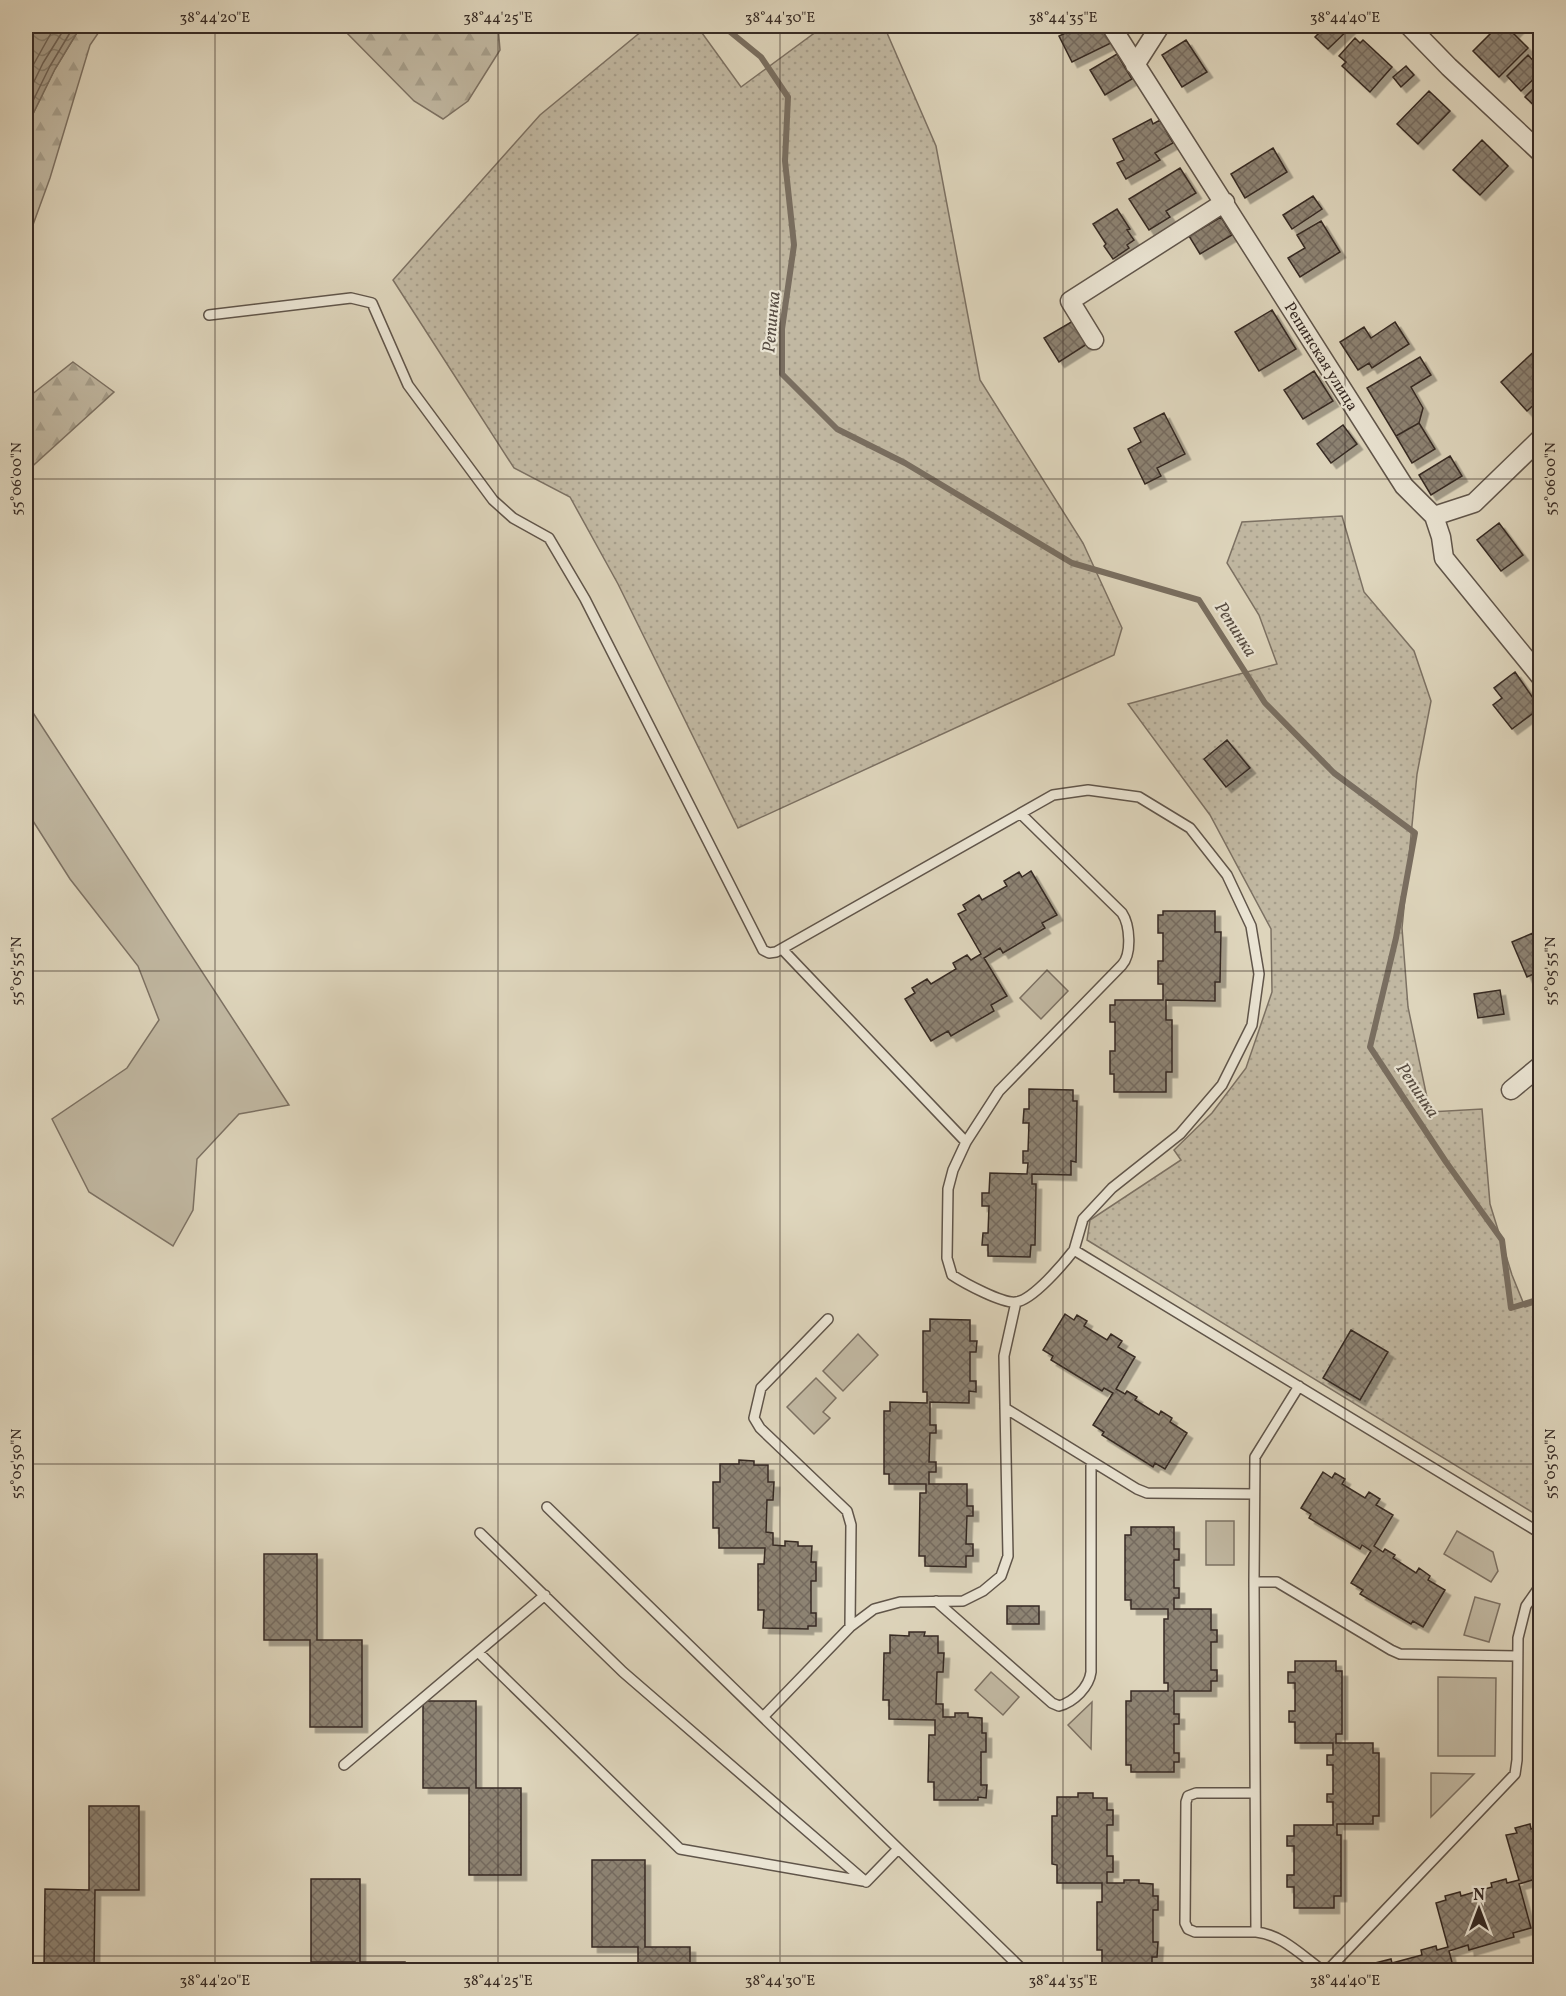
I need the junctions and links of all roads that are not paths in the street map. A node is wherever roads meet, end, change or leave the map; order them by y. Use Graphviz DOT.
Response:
graph roads {
  1 [pos="1111,26"];
  2 [pos="1160,26"];
  3 [pos="1409,26"];
  4 [pos="1135,65"];
  5 [pos="1540,152"];
  6 [pos="1225,202"];
  7 [pos="209,315"];
  8 [pos="1094,340"];
  9 [pos="1540,439"];
  10 [pos="1434,516"];
  11 [pos="1540,676"];
  12 [pos="1021,814"];
  13 [pos="782,949"];
  14 [pos="1540,1066"];
  15 [pos="1511,1090"];
  16 [pos="966,1142"];
  17 [pos="1074,1250"];
  18 [pos="1016,1302"];
  19 [pos="828,1319"];
  20 [pos="1299,1386"];
  21 [pos="1005,1408"];
  22 [pos="1091,1461"];
  23 [pos="1254,1494"];
  24 [pos="547,1507"];
  25 [pos="480,1533"];
  26 [pos="1540,1533"];
  27 [pos="1254,1582"];
  28 [pos="1540,1586"];
  29 [pos="544,1595"];
  30 [pos="936,1601"];
  31 [pos="850,1627"];
  32 [pos="478,1652"];
  33 [pos="1517,1656"];
  34 [pos="763,1717"];
  35 [pos="344,1765"];
  36 [pos="1255,1793"];
  37 [pos="898,1849"];
  38 [pos="866,1882"];
  39 [pos="1256,1932"];
  40 [pos="1023,1971"];
  41 [pos="1322,1971"];
  42 [pos="1328,1971"];
  1 -- 4 [label="street, Репинская улица"];
  2 -- 4 [label="street"];
  3 -- 5 [label="street"];
  4 -- 6 [label="street, Репинская улица"];
  6 -- 8 [label="street"];
  6 -- 10 [label="street, Репинская улица"];
  7 -- 13 [label="lane"];
  9 -- 10 [label="street"];
  10 -- 11 [label="street, Репинская улица"];
  12 -- 13 [label="lane"];
  12 -- 16 [label="lane"];
  12 -- 17 [label="lane"];
  13 -- 16 [label="lane"];
  14 -- 15 [label="street"];
  16 -- 18 [label="lane"];
  17 -- 18 [label="lane"];
  17 -- 20 [label="lane"];
  18 -- 21 [label="lane"];
  19 -- 31 [label="lane"];
  20 -- 23 [label="lane"];
  20 -- 26 [label="lane"];
  21 -- 22 [label="lane"];
  21 -- 30 [label="lane"];
  22 -- 23 [label="lane"];
  22 -- 30 [label="lane"];
  23 -- 27 [label="lane"];
  24 -- 34 [label="lane"];
  25 -- 29 [label="lane"];
  27 -- 33 [label="lane"];
  27 -- 36 [label="lane"];
  28 -- 33 [label="lane"];
  29 -- 32 [label="lane"];
  29 -- 38 [label="lane"];
  30 -- 31 [label="lane"];
  31 -- 34 [label="lane"];
  32 -- 35 [label="lane"];
  32 -- 38 [label="lane"];
  33 -- 42 [label="lane"];
  34 -- 37 [label="lane"];
  36 -- 39 [label="lane"];
  36 -- 39 [label="lane"];
  37 -- 38 [label="lane"];
  37 -- 40 [label="lane"];
  39 -- 41 [label="lane"];
}
